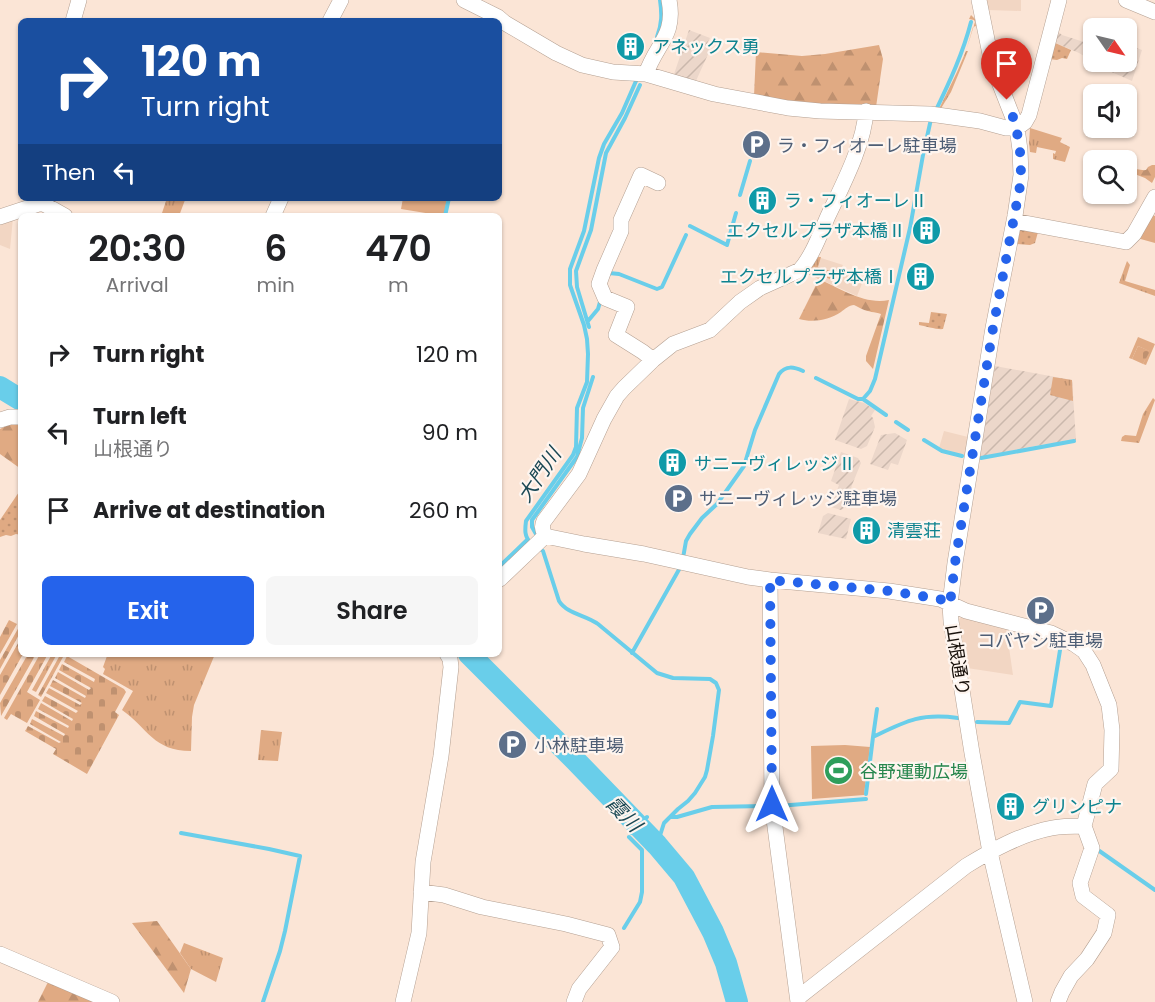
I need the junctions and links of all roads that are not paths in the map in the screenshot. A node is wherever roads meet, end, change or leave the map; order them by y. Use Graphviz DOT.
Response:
graph roads {
  1 [pos="79,0"];
  2 [pos="341,0"];
  3 [pos="464,0"];
  4 [pos="669,0"];
  5 [pos="979,0"];
  6 [pos="1059,0"];
  7 [pos="1126,0"];
  8 [pos="1155,12"];
  9 [pos="75,18"];
  10 [pos="332,18"];
  11 [pos="499,18"];
  12 [pos="502,20"];
  13 [pos="646,74"];
  14 [pos="866,111"];
  15 [pos="1017,128"];
  16 [pos="657,183"];
  17 [pos="1155,197"];
  18 [pos="44,201"];
  19 [pos="61,213"];
  20 [pos="0,217"];
  21 [pos="1014,221"];
  22 [pos="653,360"];
  23 [pos="18,417"];
  24 [pos="0,420"];
  25 [pos="540,541"];
  26 [pos="502,577"];
  27 [pos="770,580"];
  28 [pos="950,604"];
  29 [pos="449,657"];
  30 [pos="1084,826"];
  31 [pos="990,852"];
  32 [pos="421,892"];
  33 [pos="0,954"];
  34 [pos="798,999"];
  35 [pos="112,1002"];
  36 [pos="403,1002"];
  37 [pos="574,1002"];
  38 [pos="1025,1002"];
  39 [pos="1058,1002"];
  1 -- 9 [label="street"];
  2 -- 10 [label="street"];
  3 -- 11 [label="street"];
  4 -- 13 [label="street"];
  5 -- 15 [label="street, 山根通り"];
  6 -- 15 [label="street"];
  7 -- 8 [label="street"];
  12 -- 13 [label="street"];
  13 -- 14 [label="street"];
  14 -- 15 [label="street"];
  14 -- 22 [label="street"];
  15 -- 21 [label="street, 山根通り"];
  16 -- 22 [label="street"];
  17 -- 21 [label="street"];
  18 -- 19 [label="street"];
  18 -- 20 [label="street"];
  21 -- 28 [label="street, 山根通り"];
  22 -- 25 [label="street"];
  23 -- 24 [label="street"];
  25 -- 26 [label="street"];
  25 -- 27 [label="street"];
  27 -- 28 [label="street"];
  27 -- 34 [label="street"];
  28 -- 30 [label="street"];
  28 -- 31 [label="street, 山根通り"];
  29 -- 32 [label="street"];
  30 -- 31 [label="street"];
  30 -- 39 [label="street"];
  31 -- 34 [label="street"];
  31 -- 38 [label="street, 山根通り"];
  32 -- 36 [label="street"];
  32 -- 37 [label="street"];
  33 -- 35 [label="street"];
}
